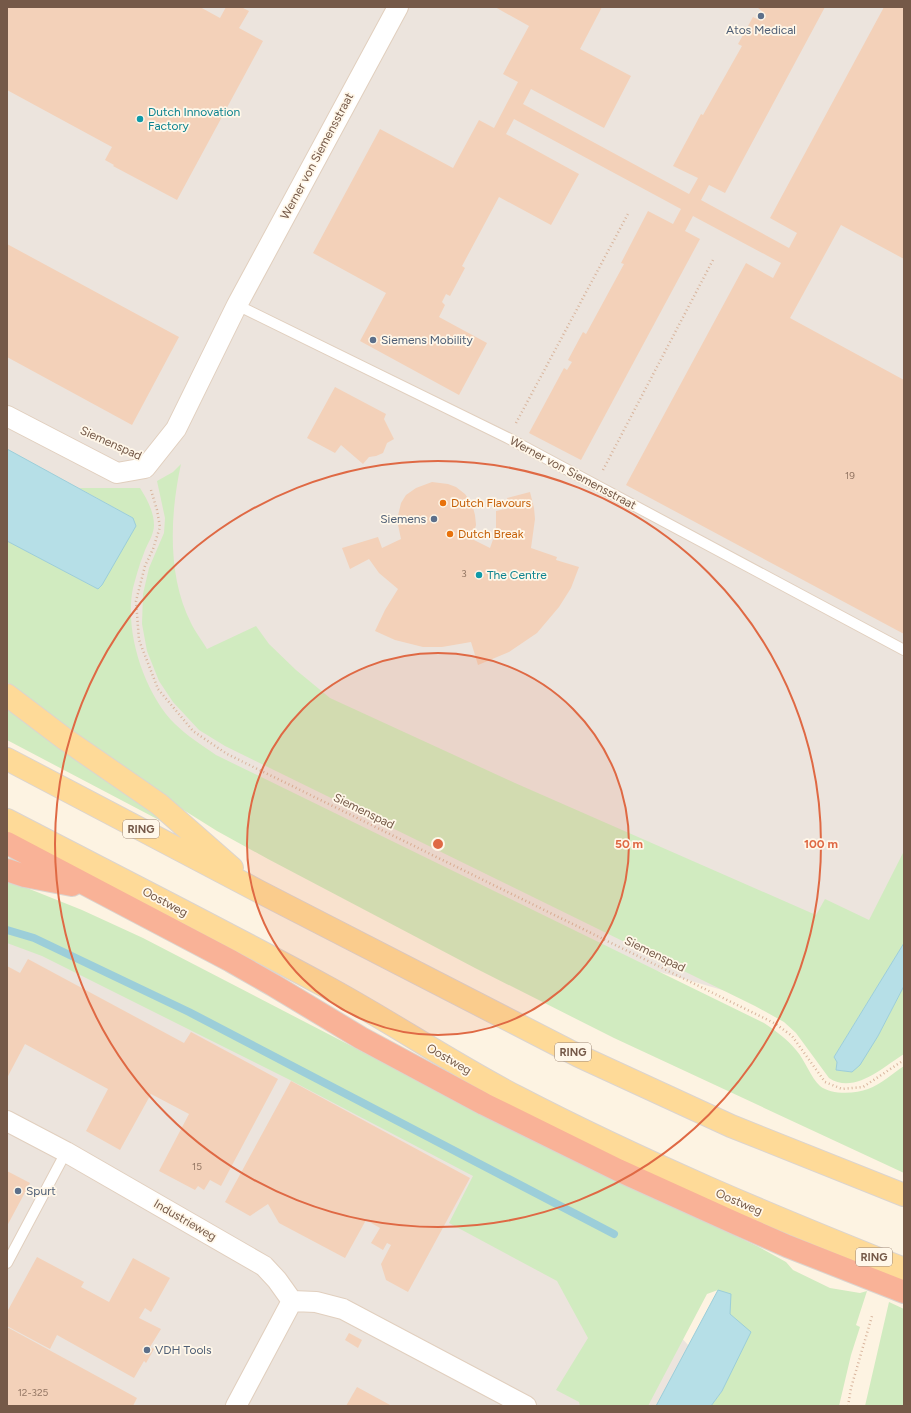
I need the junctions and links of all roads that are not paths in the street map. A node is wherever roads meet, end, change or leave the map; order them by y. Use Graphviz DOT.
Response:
graph roads {
  1 [pos="398,7"];
  2 [pos="237,305"];
  3 [pos="7,416"];
  4 [pos="904,650"];
  5 [pos="7,695"];
  6 [pos="7,759"];
  7 [pos="7,820"];
  8 [pos="7,842"];
  9 [pos="7,870"];
  10 [pos="91,888"];
  11 [pos="260,892"];
  12 [pos="7,1122"];
  13 [pos="66,1152"];
  14 [pos="904,1195"];
  15 [pos="7,1263"];
  16 [pos="904,1270"];
  17 [pos="904,1292"];
  18 [pos="292,1301"];
  19 [pos="236,1406"];
  20 [pos="526,1406"];
  1 -- 2 [label="street, Werner von Siemensstraat"];
  2 -- 3 [label="street, Werner von Siemensstraat"];
  2 -- 4 [label="lane, Werner von Siemensstraat"];
  5 -- 11 [label="main road"];
  6 -- 11 [label="main road, RING"];
  7 -- 16 [label="main road, Oostweg / RING"];
  8 -- 10 [label="highway"];
  9 -- 10 [label="highway"];
  10 -- 17 [label="highway"];
  11 -- 14 [label="main road, RING"];
  12 -- 13 [label="street, Industrieweg"];
  13 -- 15 [label="lane"];
  13 -- 18 [label="street, Industrieweg"];
  18 -- 19 [label="street"];
  18 -- 20 [label="street"];
}
